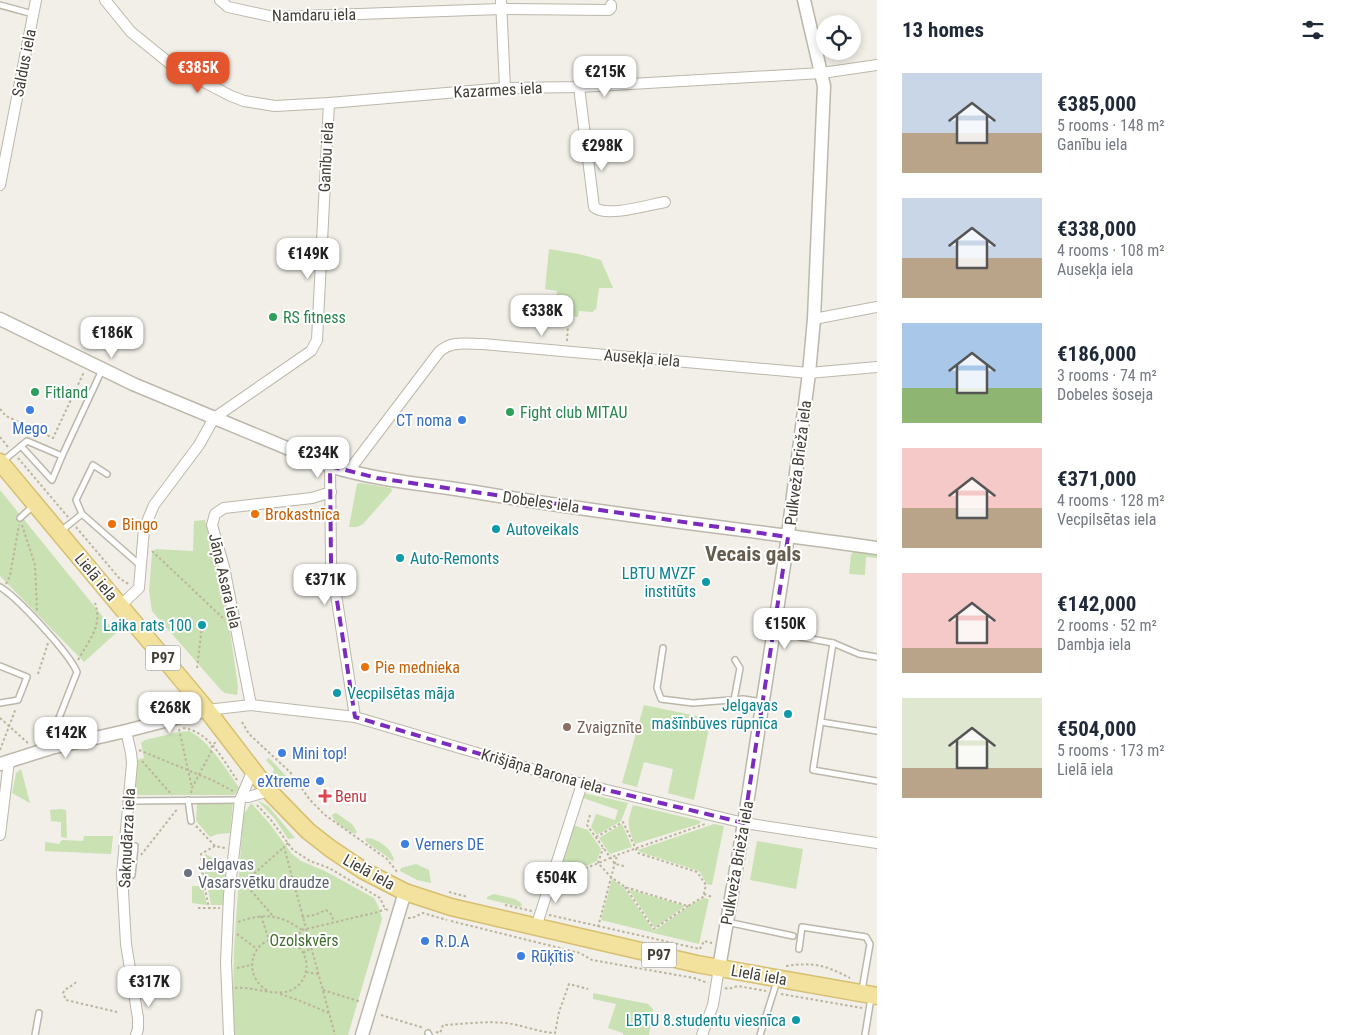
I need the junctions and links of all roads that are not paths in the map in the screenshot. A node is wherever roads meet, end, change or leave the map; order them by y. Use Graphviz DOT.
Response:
graph roads {
  1 [pos="36,0"];
  2 [pos="105,0"];
  3 [pos="220,0"];
  4 [pos="804,0"];
  5 [pos="501,4"];
  6 [pos="610,5"];
  7 [pos="0,6"];
  8 [pos="34,14"];
  9 [pos="877,65"];
  10 [pos="822,74"];
  11 [pos="579,87"];
  12 [pos="505,88"];
  13 [pos="329,103"];
  14 [pos="0,185"];
  15 [pos="665,202"];
  16 [pos="877,307"];
  17 [pos="0,319"];
  18 [pos="814,319"];
  19 [pos="877,367"];
  20 [pos="102,369"];
  21 [pos="809,373"];
  22 [pos="214,418"];
  23 [pos="21,446"];
  24 [pos="62,456"];
  25 [pos="0,462"];
  26 [pos="330,466"];
  27 [pos="351,472"];
  28 [pos="107,474"];
  29 [pos="331,492"];
  30 [pos="35,504"];
  31 [pos="82,514"];
  32 [pos="20,518"];
  33 [pos="59,533"];
  34 [pos="788,537"];
  35 [pos="877,548"];
  36 [pos="142,567"];
  37 [pos="2,588"];
  38 [pos="120,606"];
  39 [pos="774,633"];
  40 [pos="833,643"];
  41 [pos="663,648"];
  42 [pos="877,657"];
  43 [pos="735,660"];
  44 [pos="0,666"];
  45 [pos="734,700"];
  46 [pos="763,702"];
  47 [pos="0,703"];
  48 [pos="251,705"];
  49 [pos="207,710"];
  50 [pos="355,717"];
  51 [pos="821,722"];
  52 [pos="126,731"];
  53 [pos="877,731"];
  54 [pos="51,748"];
  55 [pos="5,763"];
  56 [pos="253,770"];
  57 [pos="877,781"];
  58 [pos="582,784"];
  59 [pos="269,791"];
  60 [pos="243,796"];
  61 [pos="188,800"];
  62 [pos="128,801"];
  63 [pos="191,821"];
  64 [pos="744,823"];
  65 [pos="0,835"];
  66 [pos="877,842"];
  67 [pos="135,846"];
  68 [pos="122,874"];
  69 [pos="405,892"];
  70 [pos="726,922"];
  71 [pos="536,927"];
  72 [pos="793,936"];
  73 [pos="799,949"];
  74 [pos="719,968"];
  75 [pos="780,972"];
  76 [pos="868,991"];
  77 [pos="39,1013"];
  78 [pos="35,1035"];
  79 [pos="136,1035"];
  80 [pos="229,1035"];
  81 [pos="362,1035"];
  82 [pos="702,1035"];
  83 [pos="760,1035"];
  84 [pos="865,1035"];
  1 -- 8 [label="street, Saldus iela"];
  2 -- 13 [label="street, Ganību iela"];
  3 -- 5 [label="street, Namdaru iela"];
  4 -- 10 [label="street, Pulkveža Brieža iela"];
  5 -- 6 [label="street, Namdaru iela"];
  5 -- 12 [label="street"];
  7 -- 8 [label="lane"];
  8 -- 14 [label="street, Saldus iela"];
  9 -- 10 [label="street, Kazarmes iela"];
  10 -- 11 [label="street, Kazarmes iela"];
  10 -- 18 [label="street, Pulkveža Brieža iela"];
  11 -- 12 [label="street, Kazarmes iela"];
  11 -- 15 [label="street"];
  12 -- 13 [label="street, Kazarmes iela"];
  13 -- 22 [label="street, Ganību iela"];
  16 -- 18 [label="street"];
  17 -- 20 [label="street, Dobeles iela"];
  18 -- 21 [label="street, Pulkveža Brieža iela"];
  19 -- 21 [label="street, Ausekļa iela"];
  20 -- 22 [label="street, Dobeles iela"];
  20 -- 24 [label="lane"];
  21 -- 27 [label="street, Ausekļa iela"];
  21 -- 34 [label="street, Pulkveža Brieža iela"];
  22 -- 26 [label="street, Dobeles iela"];
  22 -- 36 [label="street"];
  23 -- 24 [label="lane"];
  23 -- 24 [label="lane"];
  23 -- 25 [label="lane"];
  25 -- 30 [label="main road, Lielā iela / P97"];
  26 -- 27 [label="street, Dobeles iela"];
  26 -- 29 [label="street"];
  27 -- 34 [label="street, Dobeles iela"];
  28 -- 31 [label="lane"];
  29 -- 48 [label="street, Jāņa Asara iela"];
  29 -- 50 [label="street"];
  30 -- 32 [label="lane"];
  30 -- 33 [label="main road, Lielā iela / P97"];
  31 -- 33 [label="lane"];
  31 -- 36 [label="lane"];
  33 -- 38 [label="main road, Lielā iela / P97"];
  34 -- 35 [label="street, Dobeles iela"];
  34 -- 39 [label="street, Pulkveža Brieža iela"];
  36 -- 38 [label="street"];
  37 -- 54 [label="lane"];
  38 -- 49 [label="main road, Lielā iela / P97"];
  39 -- 40 [label="lane"];
  39 -- 46 [label="street, Pulkveža Brieža iela"];
  40 -- 42 [label="lane"];
  40 -- 51 [label="lane"];
  41 -- 45 [label="lane"];
  43 -- 45 [label="lane"];
  44 -- 47 [label="lane"];
  45 -- 46 [label="lane"];
  46 -- 64 [label="street, Pulkveža Brieža iela"];
  48 -- 49 [label="street, Krišjāņa Barona iela"];
  48 -- 50 [label="street, Krišjāņa Barona iela"];
  49 -- 52 [label="street"];
  49 -- 56 [label="main road, Lielā iela / P97"];
  50 -- 58 [label="street, Krišjāņa Barona iela"];
  51 -- 53 [label="lane"];
  51 -- 57 [label="lane"];
  52 -- 54 [label="street"];
  52 -- 62 [label="street, Sakņudārza iela"];
  54 -- 55 [label="street"];
  55 -- 65 [label="street"];
  56 -- 59 [label="main road, Lielā iela / P97"];
  56 -- 60 [label="street"];
  58 -- 64 [label="street, Krišjāņa Barona iela"];
  58 -- 71 [label="street"];
  59 -- 60 [label="street"];
  59 -- 69 [label="main road, Lielā iela / P97"];
  60 -- 61 [label="lane"];
  60 -- 80 [label="street"];
  61 -- 62 [label="lane"];
  61 -- 63 [label="lane"];
  62 -- 68 [label="street, Sakņudārza iela"];
  64 -- 66 [label="street, Krišjāņa Barona iela"];
  64 -- 70 [label="street, Pulkveža Brieža iela"];
  67 -- 68 [label="lane"];
  68 -- 79 [label="street, Sakņudārza iela"];
  69 -- 71 [label="main road, Lielā iela / P97"];
  69 -- 81 [label="street"];
  70 -- 72 [label="lane"];
  70 -- 74 [label="street, Pulkveža Brieža iela"];
  71 -- 74 [label="main road, Lielā iela / P97"];
  73 -- 76 [label="lane"];
  74 -- 75 [label="main road, Lielā iela / P97"];
  74 -- 82 [label="street"];
  75 -- 76 [label="main road, Lielā iela / P97"];
  75 -- 83 [label="lane"];
  76 -- 84 [label="lane"];
  77 -- 78 [label="lane"];
}
